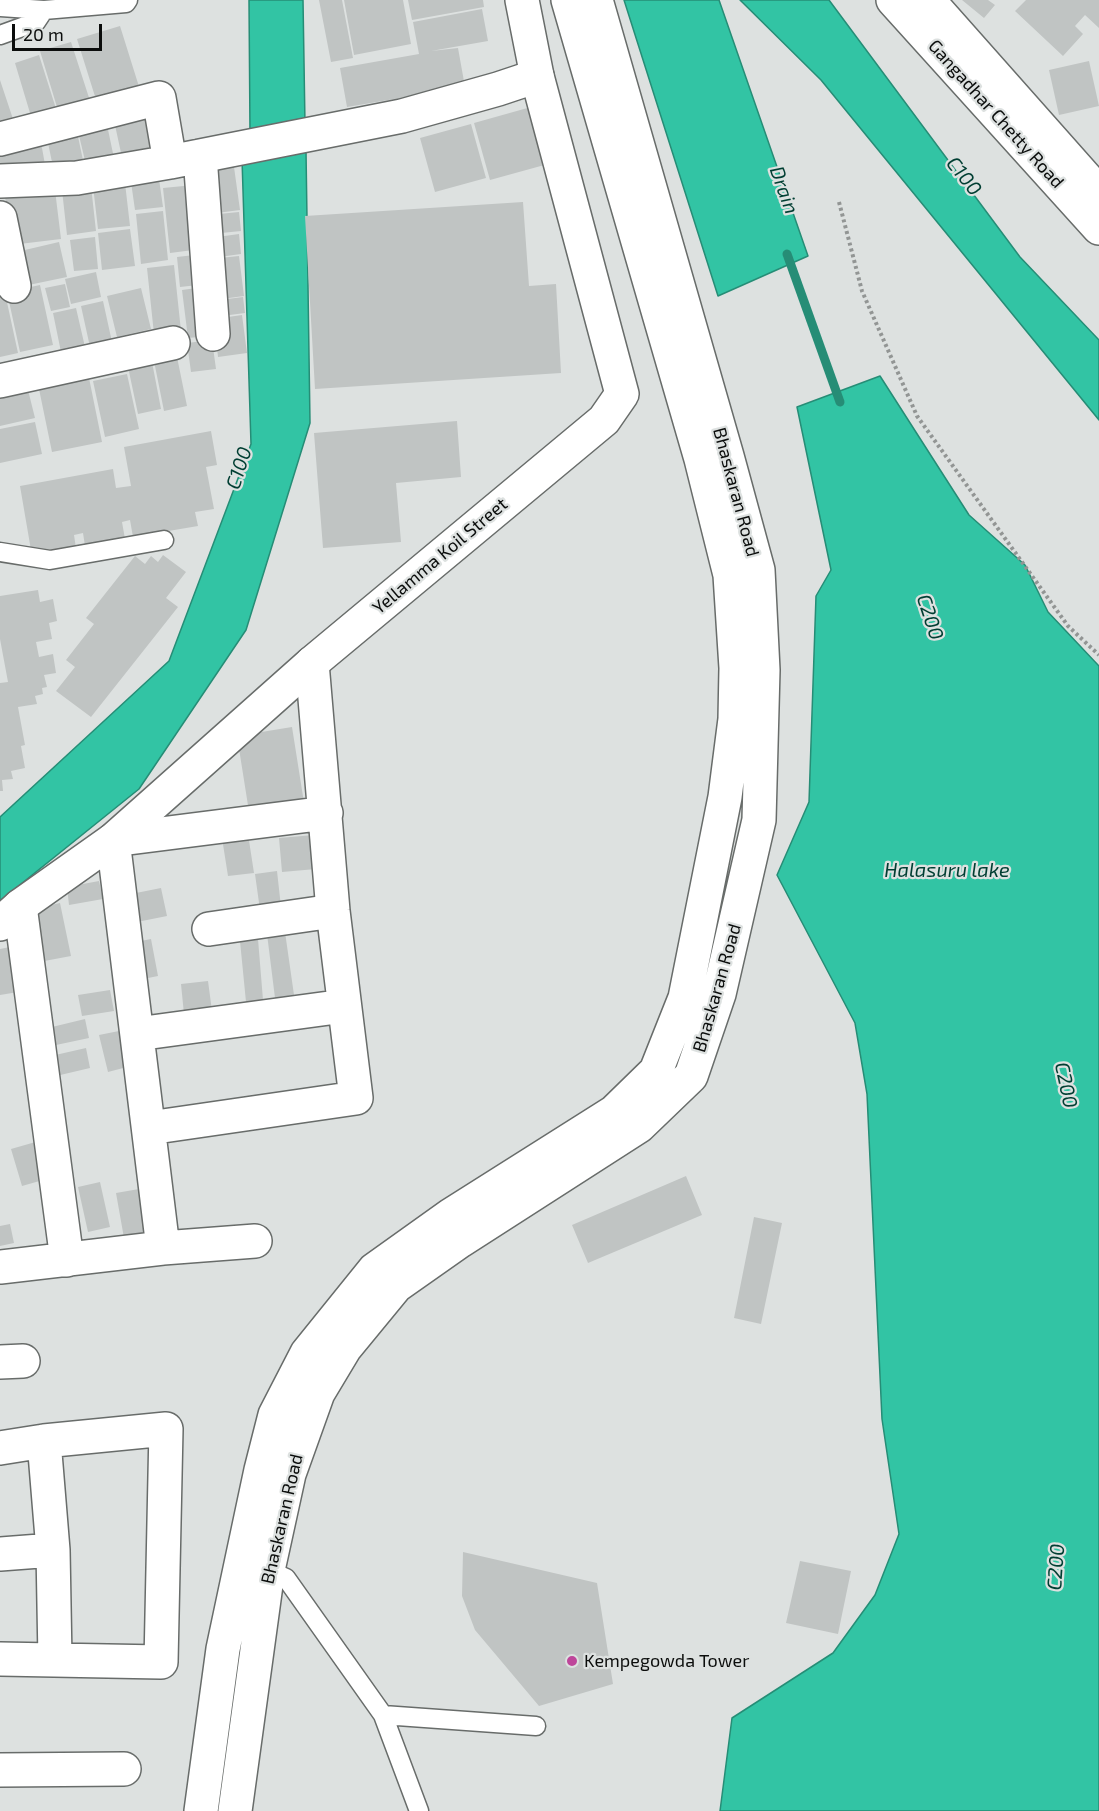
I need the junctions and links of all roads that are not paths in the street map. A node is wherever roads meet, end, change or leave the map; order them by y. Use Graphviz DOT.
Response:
graph roads {
  1 [pos="128,0"];
  2 [pos="522,0"];
  3 [pos="568,0"];
  4 [pos="596,0"];
  5 [pos="893,0"];
  6 [pos="928,0"];
  7 [pos="0,7"];
  8 [pos="40,16"];
  9 [pos="0,35"];
  10 [pos="537,76"];
  11 [pos="0,139"];
  12 [pos="185,159"];
  13 [pos="0,181"];
  14 [pos="1099,193"];
  15 [pos="0,218"];
  16 [pos="1099,228"];
  17 [pos="14,286"];
  18 [pos="213,334"];
  19 [pos="173,343"];
  20 [pos="0,381"];
  21 [pos="164,540"];
  22 [pos="0,552"];
  23 [pos="312,663"];
  24 [pos="326,813"];
  25 [pos="113,840"];
  26 [pos="333,911"];
  27 [pos="10,915"];
  28 [pos="209,929"];
  29 [pos="701,999"];
  30 [pos="344,1006"];
  31 [pos="137,1034"];
  32 [pos="149,1128"];
  33 [pos="255,1241"];
  34 [pos="163,1248"];
  35 [pos="67,1260"];
  36 [pos="0,1267"];
  37 [pos="44,1441"];
  38 [pos="0,1448"];
  39 [pos="53,1550"];
  40 [pos="0,1554"];
  41 [pos="268,1570"];
  42 [pos="0,1659"];
  43 [pos="55,1660"];
  44 [pos="383,1715"];
  45 [pos="536,1726"];
  46 [pos="124,1768"];
  47 [pos="0,1770"];
  48 [pos="201,1811"];
  49 [pos="235,1811"];
  50 [pos="419,1811"];
  1 -- 8 [label="lane"];
  2 -- 10 [label="street, Yellamma Koil Street"];
  3 -- 29 [label="street, Bhaskaran Road"];
  4 -- 29 [label="street, Bhaskaran Road"];
  5 -- 16 [label="street, Gangadhar Chetty Road"];
  6 -- 14 [label="street, Gangadhar Chetty Road"];
  7 -- 8 [label="lane"];
  8 -- 9 [label="lane"];
  10 -- 12 [label="street"];
  10 -- 23 [label="street, Yellamma Koil Street"];
  11 -- 12 [label="street"];
  12 -- 13 [label="street"];
  12 -- 18 [label="street"];
  15 -- 17 [label="street"];
  19 -- 20 [label="street"];
  21 -- 22 [label="lane"];
  23 -- 24 [label="street"];
  23 -- 25 [label="street, Yellamma Koil Street"];
  24 -- 25 [label="street"];
  24 -- 26 [label="street"];
  25 -- 27 [label="street, Yellamma Koil Street"];
  25 -- 31 [label="street"];
  26 -- 28 [label="street"];
  26 -- 30 [label="street"];
  27 -- 35 [label="street"];
  29 -- 41 [label="street, Bhaskaran Road"];
  29 -- 48 [label="street, Bhaskaran Road"];
  30 -- 31 [label="street"];
  30 -- 32 [label="street"];
  31 -- 32 [label="street"];
  32 -- 34 [label="street"];
  33 -- 34 [label="street"];
  34 -- 35 [label="street"];
  35 -- 36 [label="street"];
  37 -- 38 [label="street"];
  37 -- 39 [label="street"];
  37 -- 43 [label="street"];
  39 -- 40 [label="street"];
  39 -- 43 [label="street"];
  41 -- 44 [label="lane"];
  41 -- 49 [label="street, Bhaskaran Road"];
  42 -- 43 [label="street"];
  44 -- 45 [label="lane"];
  44 -- 50 [label="lane"];
  46 -- 47 [label="street"];
}
